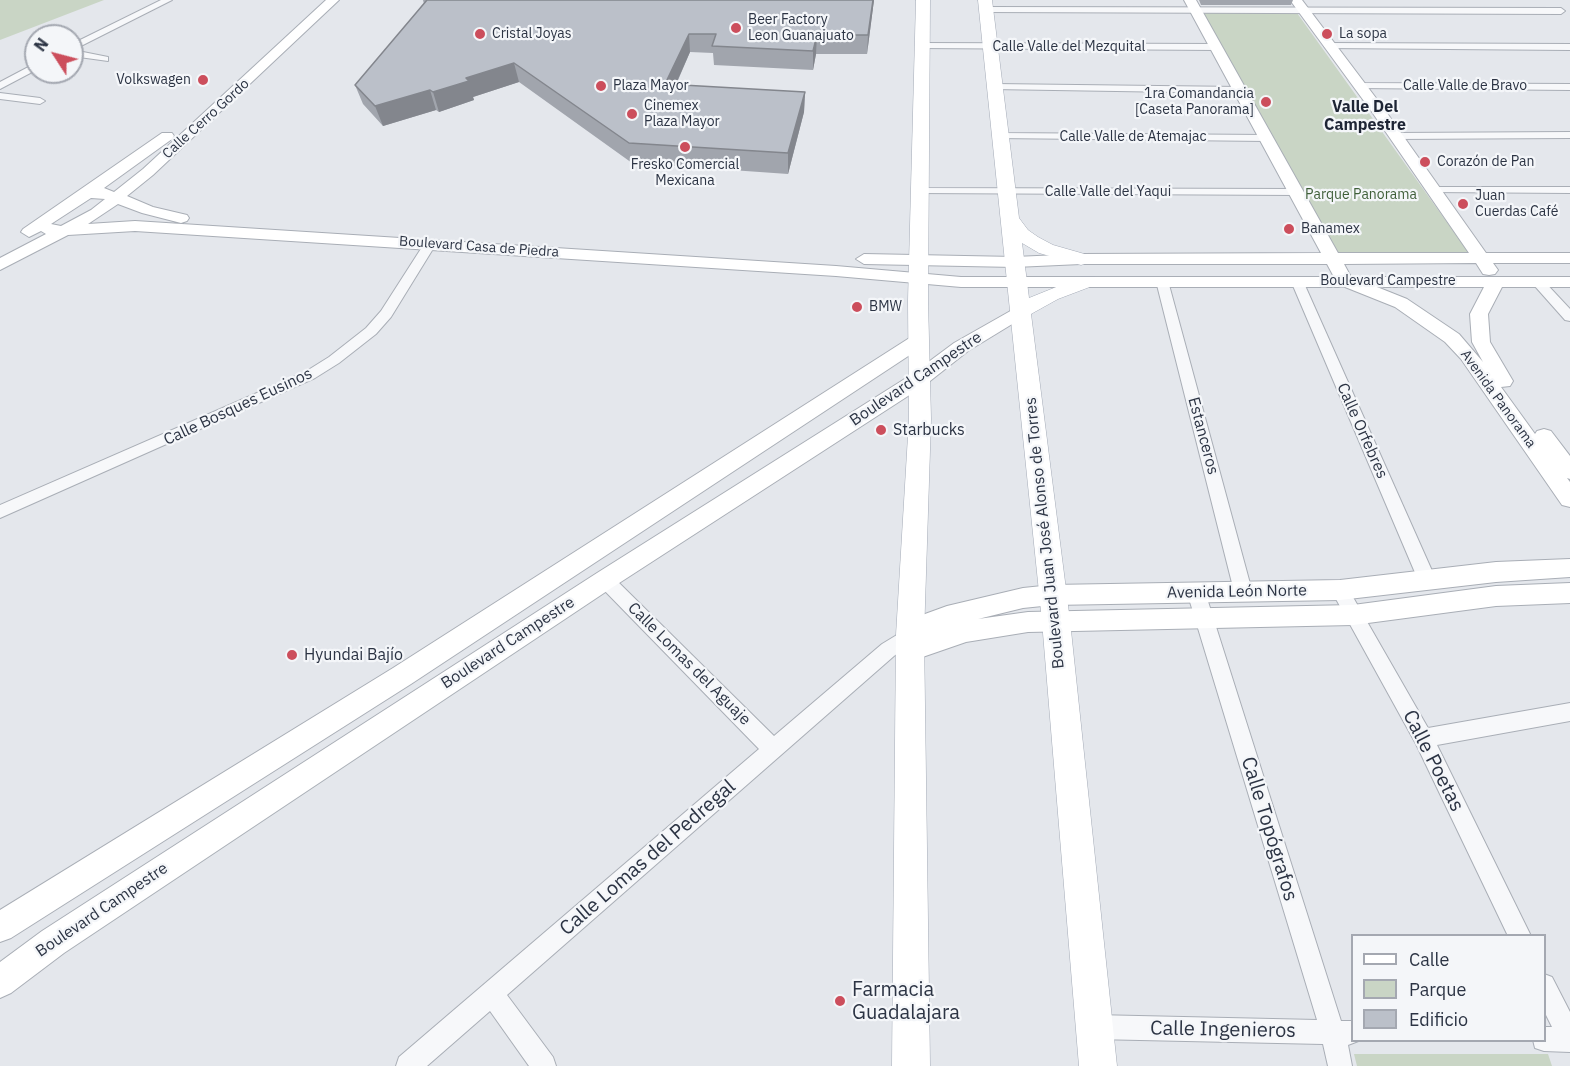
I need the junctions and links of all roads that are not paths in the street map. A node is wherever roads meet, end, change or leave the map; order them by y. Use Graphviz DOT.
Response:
graph roads {
  1 [pos="168,0"];
  2 [pos="318,0"];
  3 [pos="333,0"];
  4 [pos="923,0"];
  5 [pos="1550,0"];
  6 [pos="986,5"];
  7 [pos="1193,5"];
  8 [pos="1299,5"];
  9 [pos="1561,11"];
  10 [pos="1570,21"];
  11 [pos="84,42"];
  12 [pos="922,46"];
  13 [pos="1329,46"];
  14 [pos="990,47"];
  15 [pos="1217,47"];
  16 [pos="1570,47"];
  17 [pos="84,55"];
  18 [pos="105,59"];
  19 [pos="24,73"];
  20 [pos="0,86"];
  21 [pos="1360,86"];
  22 [pos="995,87"];
  23 [pos="1570,87"];
  24 [pos="1240,90"];
  25 [pos="0,96"];
  26 [pos="40,101"];
  27 [pos="1570,135"];
  28 [pos="1000,136"];
  29 [pos="1395,136"];
  30 [pos="1266,138"];
  31 [pos="114,176"];
  32 [pos="142,176"];
  33 [pos="1433,190"];
  34 [pos="1570,190"];
  35 [pos="920,191"];
  36 [pos="1007,192"];
  37 [pos="1295,192"];
  38 [pos="88,193"];
  39 [pos="115,198"];
  40 [pos="148,210"];
  41 [pos="1009,217"];
  42 [pos="39,225"];
  43 [pos="71,228"];
  44 [pos="430,244"];
  45 [pos="597,249"];
  46 [pos="0,250"];
  47 [pos="1570,258"];
  48 [pos="1081,259"];
  49 [pos="1334,259"];
  50 [pos="1103,260"];
  51 [pos="1483,260"];
  52 [pos="0,265"];
  53 [pos="919,269"];
  54 [pos="1015,271"];
  55 [pos="1088,281"];
  56 [pos="1109,281"];
  57 [pos="1162,281"];
  58 [pos="1297,281"];
  59 [pos="1345,281"];
  60 [pos="1537,281"];
  61 [pos="1496,282"];
  62 [pos="1570,282"];
  63 [pos="1021,311"];
  64 [pos="1570,318"];
  65 [pos="918,341"];
  66 [pos="918,380"];
  67 [pos="1570,471"];
  68 [pos="1570,499"];
  69 [pos="0,512"];
  70 [pos="1570,568"];
  71 [pos="605,580"];
  72 [pos="1428,582"];
  73 [pos="1340,590"];
  74 [pos="1244,591"];
  75 [pos="1196,592"];
  76 [pos="1570,593"];
  77 [pos="1045,613"];
  78 [pos="1353,615"];
  79 [pos="1204,619"];
  80 [pos="903,645"];
  81 [pos="1570,713"];
  82 [pos="1423,738"];
  83 [pos="773,749"];
  84 [pos="222,789"];
  85 [pos="237,821"];
  86 [pos="0,927"];
  87 [pos="1519,934"];
  88 [pos="0,982"];
  89 [pos="1546,987"];
  90 [pos="492,994"];
  91 [pos="1094,1027"];
  92 [pos="1343,1033"];
  93 [pos="1570,1038"];
  94 [pos="1546,1039"];
  95 [pos="408,1066"];
  96 [pos="544,1066"];
  97 [pos="911,1066"];
  98 [pos="1098,1066"];
  99 [pos="1340,1066"];
  1 -- 11 [label="street"];
  2 -- 31 [label="street, Calle Cerro Gordo"];
  3 -- 32 [label="street, Calle Cerro Gordo"];
  4 -- 12 [label="main road"];
  5 -- 9 [label="street"];
  6 -- 7 [label="street"];
  6 -- 14 [label="main road, Boulevard Juan José Alonso de Torres"];
  7 -- 8 [label="street"];
  7 -- 15 [label="street"];
  8 -- 9 [label="street"];
  8 -- 13 [label="street"];
  9 -- 10 [label="street"];
  12 -- 14 [label="street, Calle Valle del Mezquital"];
  12 -- 35 [label="main road"];
  13 -- 16 [label="street"];
  13 -- 21 [label="street"];
  14 -- 15 [label="street, Calle Valle del Mezquital"];
  14 -- 22 [label="main road, Boulevard Juan José Alonso de Torres"];
  15 -- 24 [label="street"];
  17 -- 18 [label="street"];
  19 -- 20 [label="street"];
  21 -- 23 [label="street, Calle Valle de Bravo"];
  21 -- 29 [label="street"];
  22 -- 24 [label="street"];
  22 -- 28 [label="main road, Boulevard Juan José Alonso de Torres"];
  24 -- 30 [label="street"];
  25 -- 26 [label="street"];
  27 -- 29 [label="street"];
  28 -- 30 [label="street, Calle Valle de Atemajac"];
  28 -- 36 [label="main road, Boulevard Juan José Alonso de Torres"];
  29 -- 33 [label="street"];
  30 -- 37 [label="street"];
  31 -- 32 [label="street"];
  31 -- 38 [label="street, Calle Cerro Gordo"];
  32 -- 39 [label="street, Calle Cerro Gordo"];
  32 -- 40 [label="street"];
  33 -- 34 [label="street"];
  33 -- 51 [label="street"];
  35 -- 36 [label="street, Calle Valle del Yaqui"];
  35 -- 53 [label="main road"];
  36 -- 37 [label="street, Calle Valle del Yaqui"];
  36 -- 41 [label="main road, Boulevard Juan José Alonso de Torres"];
  37 -- 49 [label="street"];
  38 -- 39 [label="street, Boulevard Casa de Piedra"];
  38 -- 42 [label="street, Calle Cerro Gordo"];
  39 -- 40 [label="street, Boulevard Casa de Piedra"];
  39 -- 43 [label="street, Calle Cerro Gordo"];
  40 -- 45 [label="street, Boulevard Casa de Piedra"];
  41 -- 48 [label="main road"];
  41 -- 54 [label="main road, Boulevard Juan José Alonso de Torres"];
  42 -- 43 [label="street, Boulevard Casa de Piedra"];
  42 -- 46 [label="street, Calle Cerro Gordo"];
  43 -- 44 [label="street, Boulevard Casa de Piedra"];
  43 -- 52 [label="street, Calle Cerro Gordo"];
  44 -- 45 [label="street, Boulevard Casa de Piedra"];
  44 -- 69 [label="street, Calle Bosques Eusinos"];
  45 -- 53 [label="street, Boulevard Casa de Piedra"];
  47 -- 51 [label="street, Boulevard Campestre"];
  48 -- 50 [label="street, Boulevard Campestre"];
  48 -- 54 [label="street, Boulevard Campestre"];
  49 -- 50 [label="street, Boulevard Campestre"];
  49 -- 51 [label="street, Boulevard Campestre"];
  49 -- 59 [label="street"];
  50 -- 56 [label="street"];
  51 -- 61 [label="street"];
  53 -- 54 [label="street, Boulevard Campestre"];
  53 -- 65 [label="main road"];
  54 -- 55 [label="street, Boulevard Campestre"];
  54 -- 63 [label="main road, Boulevard Juan José Alonso de Torres"];
  55 -- 56 [label="street, Boulevard Campestre"];
  55 -- 63 [label="main road"];
  56 -- 57 [label="street, Boulevard Campestre"];
  57 -- 58 [label="street, Boulevard Campestre"];
  57 -- 74 [label="street, Estanceros"];
  58 -- 59 [label="street, Boulevard Campestre"];
  58 -- 72 [label="street, Calle Orfebres"];
  59 -- 61 [label="street, Boulevard Campestre"];
  59 -- 68 [label="street, Avenida Panorama"];
  60 -- 61 [label="street, Boulevard Campestre"];
  60 -- 62 [label="street, Boulevard Campestre"];
  60 -- 64 [label="street"];
  61 -- 67 [label="street, Avenida Panorama"];
  63 -- 66 [label="street, Boulevard Campestre"];
  63 -- 77 [label="main road, Boulevard Juan José Alonso de Torres"];
  65 -- 66 [label="main road"];
  65 -- 84 [label="street, Boulevard Campestre"];
  66 -- 71 [label="street, Boulevard Campestre"];
  66 -- 80 [label="main road"];
  70 -- 72 [label="street, Avenida León Norte"];
  71 -- 83 [label="street, Calle Lomas del Aguaje"];
  71 -- 85 [label="street, Boulevard Campestre"];
  72 -- 73 [label="street, Avenida León Norte"];
  73 -- 74 [label="street, Avenida León Norte"];
  73 -- 78 [label="street, Calle Poetas"];
  74 -- 75 [label="street, Avenida León Norte"];
  75 -- 77 [label="street, Avenida León Norte"];
  75 -- 79 [label="street, Calle Topógrafos"];
  76 -- 78 [label="street, Avenida León Norte"];
  77 -- 79 [label="street, Avenida León Norte"];
  77 -- 80 [label="street, Avenida León Norte"];
  77 -- 80 [label="street"];
  77 -- 91 [label="main road, Boulevard Juan José Alonso de Torres"];
  78 -- 79 [label="street, Avenida León Norte"];
  78 -- 82 [label="street, Calle Poetas"];
  79 -- 92 [label="street, Calle Topógrafos"];
  80 -- 83 [label="street, Calle Lomas del Pedregal"];
  80 -- 97 [label="main road"];
  81 -- 82 [label="street"];
  82 -- 87 [label="street, Calle Poetas"];
  83 -- 90 [label="street, Calle Lomas del Pedregal"];
  84 -- 85 [label="street"];
  84 -- 86 [label="street, Boulevard Campestre"];
  85 -- 88 [label="street, Boulevard Campestre"];
  89 -- 93 [label="street"];
  90 -- 95 [label="street, Calle Lomas del Pedregal"];
  90 -- 96 [label="street"];
  91 -- 92 [label="street, Calle Ingenieros"];
  91 -- 98 [label="main road, Boulevard Juan José Alonso de Torres"];
  92 -- 99 [label="street, Calle Topógrafos"];
  93 -- 94 [label="street"];
}
